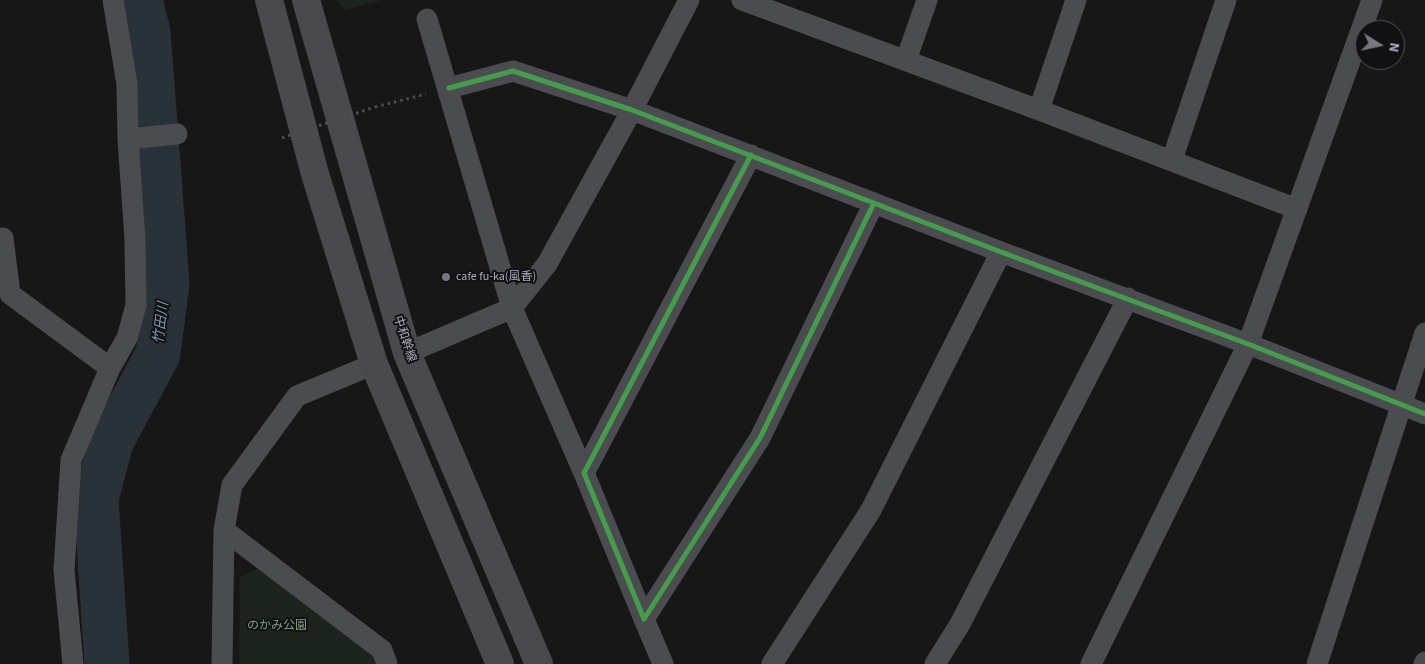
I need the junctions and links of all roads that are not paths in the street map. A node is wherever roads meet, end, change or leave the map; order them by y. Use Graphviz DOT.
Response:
graph roads {
  1 [pos="113,0"];
  2 [pos="269,0"];
  3 [pos="306,0"];
  4 [pos="689,0"];
  5 [pos="742,0"];
  6 [pos="927,0"];
  7 [pos="1076,0"];
  8 [pos="1226,0"];
  9 [pos="1372,0"];
  10 [pos="427,19"];
  11 [pos="906,60"];
  12 [pos="448,88"];
  13 [pos="632,110"];
  14 [pos="1039,110"];
  15 [pos="177,134"];
  16 [pos="128,139"];
  17 [pos="751,155"];
  18 [pos="1172,160"];
  19 [pos="874,203"];
  20 [pos="1298,210"];
  21 [pos="3,238"];
  22 [pos="1001,252"];
  23 [pos="1128,298"];
  24 [pos="512,308"];
  25 [pos="1425,333"];
  26 [pos="1248,344"];
  27 [pos="407,353"];
  28 [pos="374,364"];
  29 [pos="110,368"];
  30 [pos="1401,405"];
  31 [pos="1425,414"];
  32 [pos="584,473"];
  33 [pos="224,530"];
  34 [pos="644,620"];
  35 [pos="73,664"];
  36 [pos="222,664"];
  37 [pos="387,664"];
  38 [pos="500,664"];
  39 [pos="539,664"];
  40 [pos="663,664"];
  41 [pos="772,664"];
  42 [pos="935,664"];
  43 [pos="1091,664"];
  44 [pos="1317,664"];
  1 -- 16 [label="street"];
  2 -- 28 [label="main road"];
  3 -- 27 [label="main road, 中和幹線"];
  4 -- 13 [label="street"];
  5 -- 11 [label="street"];
  6 -- 11 [label="street"];
  7 -- 14 [label="street"];
  8 -- 18 [label="street"];
  9 -- 20 [label="street"];
  10 -- 12 [label="street"];
  11 -- 14 [label="street"];
  12 -- 13 [label="street"];
  12 -- 24 [label="street"];
  13 -- 17 [label="street"];
  13 -- 24 [label="street"];
  14 -- 18 [label="street"];
  15 -- 16 [label="street"];
  16 -- 29 [label="street"];
  17 -- 19 [label="street"];
  17 -- 32 [label="street"];
  18 -- 20 [label="street"];
  19 -- 22 [label="street"];
  19 -- 34 [label="street"];
  20 -- 26 [label="street"];
  21 -- 29 [label="street"];
  22 -- 23 [label="street"];
  22 -- 41 [label="street"];
  23 -- 26 [label="street"];
  23 -- 42 [label="street"];
  24 -- 27 [label="street"];
  24 -- 32 [label="street"];
  25 -- 30 [label="street"];
  26 -- 30 [label="street"];
  26 -- 43 [label="street"];
  27 -- 39 [label="main road, 中和幹線"];
  28 -- 33 [label="street"];
  28 -- 38 [label="main road"];
  29 -- 35 [label="street"];
  30 -- 31 [label="street"];
  30 -- 44 [label="street"];
  32 -- 34 [label="street"];
  33 -- 36 [label="street"];
  33 -- 37 [label="street"];
  34 -- 40 [label="street"];
}
